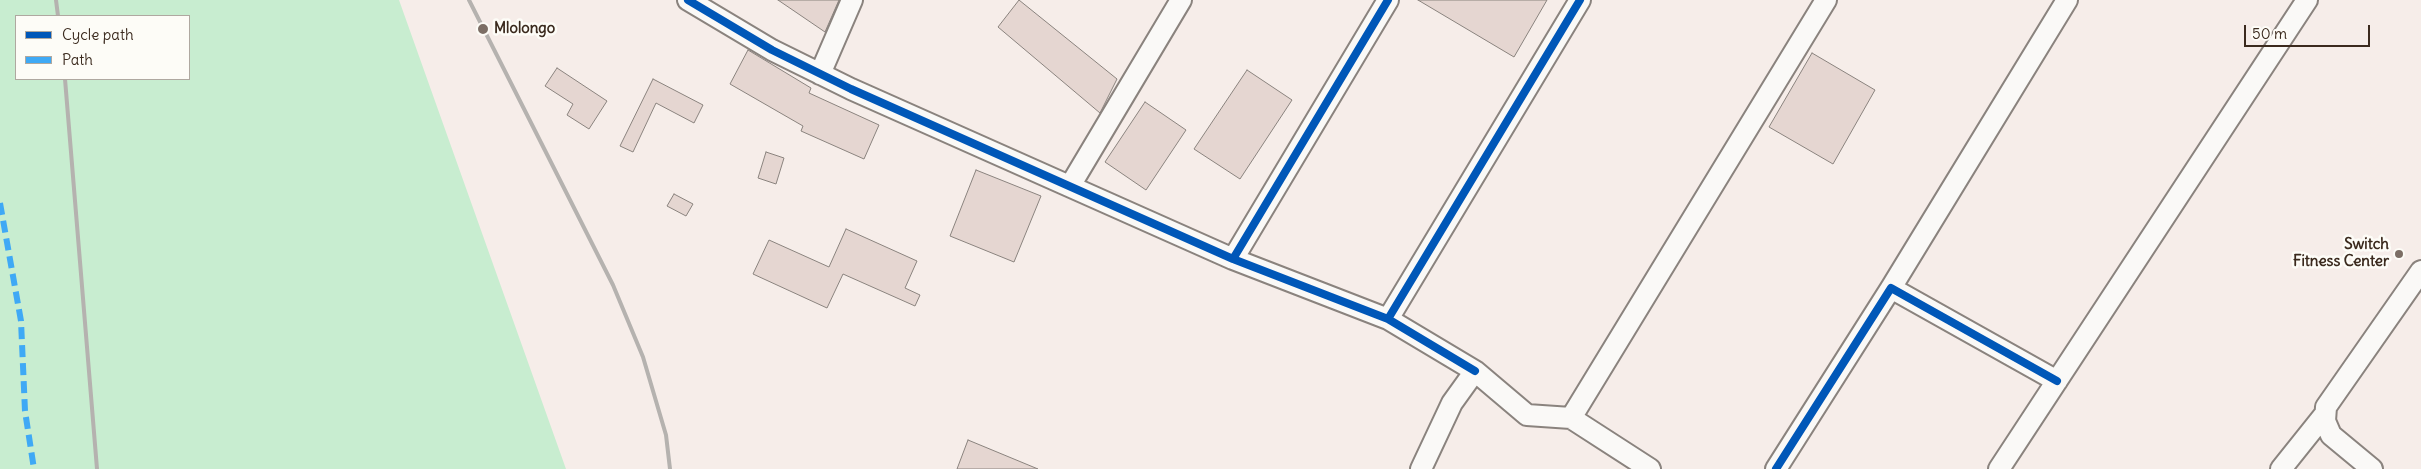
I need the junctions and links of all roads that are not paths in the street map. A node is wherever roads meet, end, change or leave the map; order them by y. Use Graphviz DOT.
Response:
graph roads {
  1 [pos="688,0"];
  2 [pos="852,0"];
  3 [pos="1181,0"];
  4 [pos="1388,0"];
  5 [pos="1580,0"];
  6 [pos="1826,0"];
  7 [pos="2067,0"];
  8 [pos="2307,0"];
  9 [pos="820,74"];
  10 [pos="1070,186"];
  11 [pos="1234,259"];
  12 [pos="2421,271"];
  13 [pos="1891,288"];
  14 [pos="1388,318"];
  15 [pos="1475,371"];
  16 [pos="2057,381"];
  17 [pos="2325,414"];
  18 [pos="1571,418"];
  19 [pos="1421,469"];
  20 [pos="1650,469"];
  21 [pos="1776,469"];
  22 [pos="1999,469"];
  23 [pos="2281,469"];
  24 [pos="2372,469"];
  1 -- 9 [label="street"];
  2 -- 9 [label="street"];
  3 -- 10 [label="street"];
  4 -- 11 [label="street"];
  5 -- 14 [label="street"];
  6 -- 18 [label="street"];
  7 -- 13 [label="street"];
  8 -- 16 [label="street"];
  9 -- 10 [label="street"];
  10 -- 11 [label="street"];
  11 -- 14 [label="street"];
  12 -- 17 [label="street"];
  13 -- 16 [label="street"];
  13 -- 21 [label="street"];
  14 -- 15 [label="street"];
  15 -- 18 [label="street"];
  15 -- 19 [label="street"];
  16 -- 22 [label="street"];
  17 -- 23 [label="street"];
  17 -- 24 [label="street"];
  18 -- 20 [label="street"];
}
